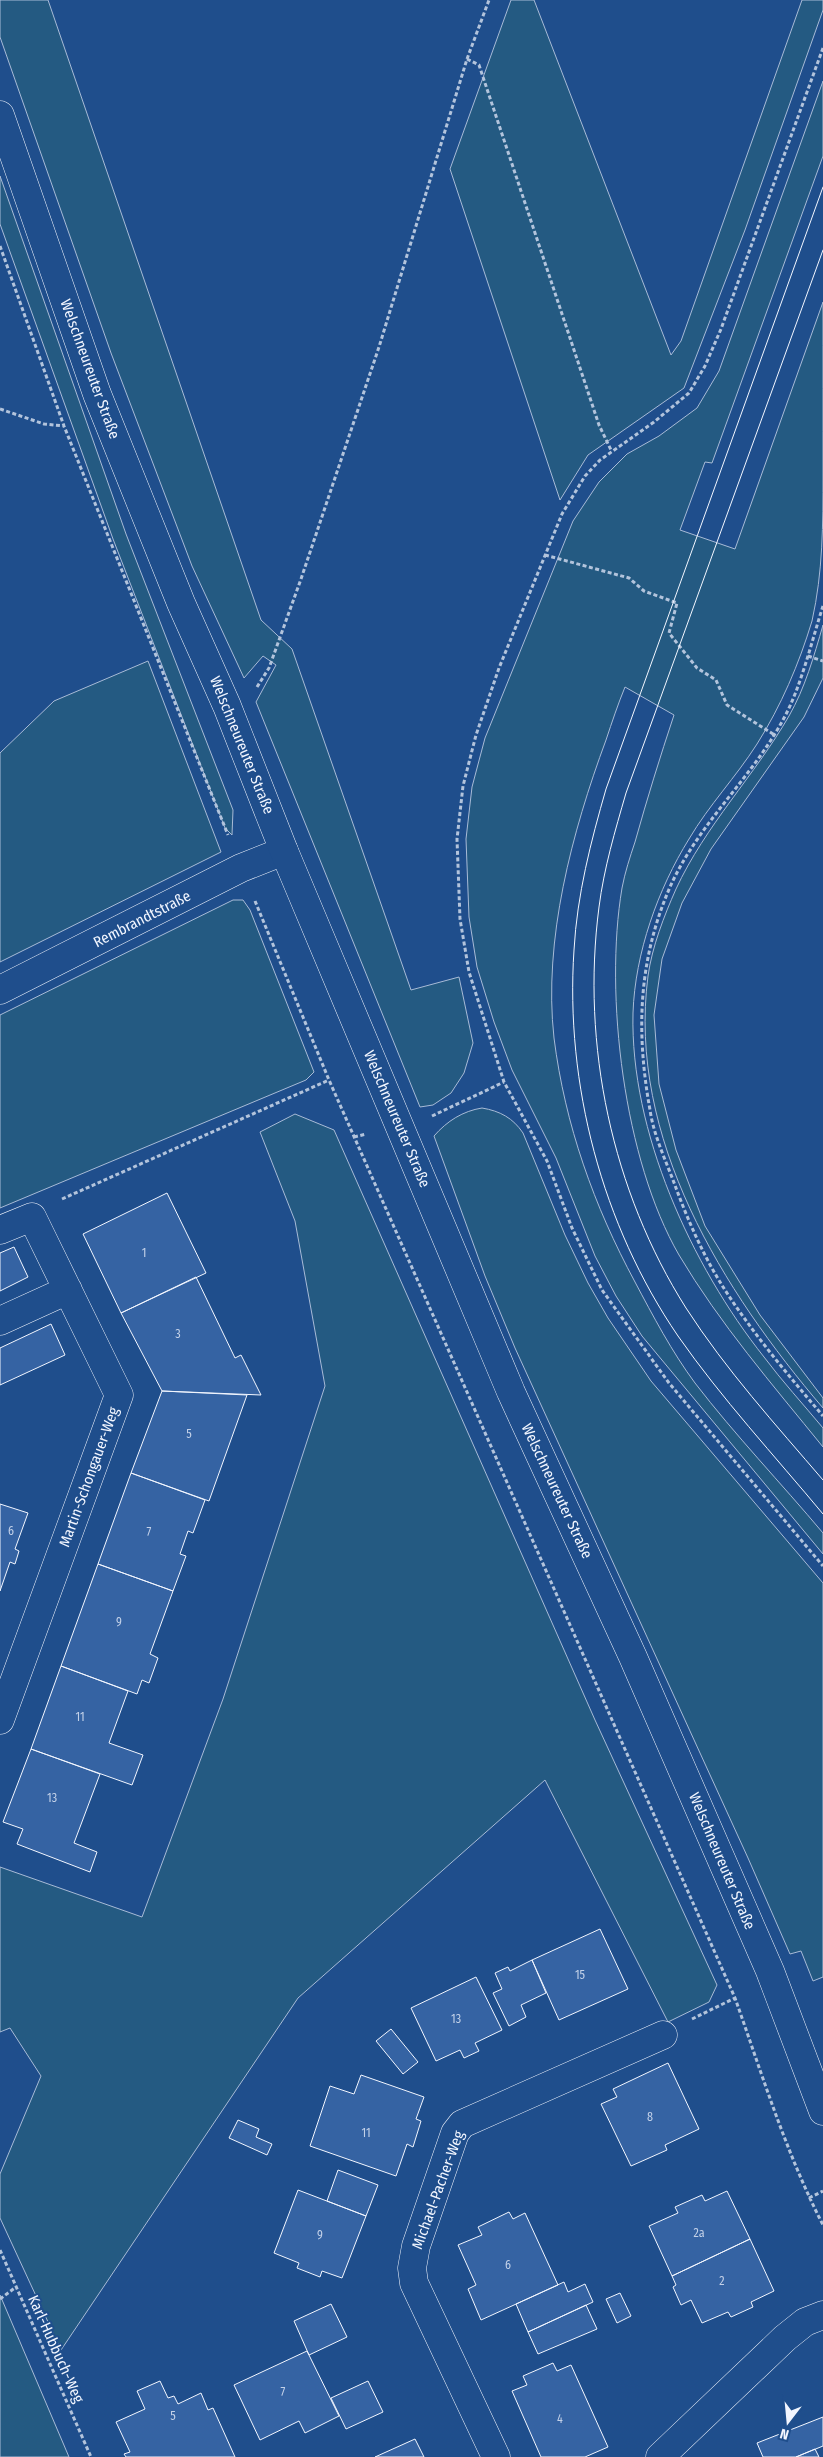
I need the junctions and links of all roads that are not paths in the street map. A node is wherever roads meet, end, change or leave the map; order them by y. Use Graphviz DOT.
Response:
graph roads {
  1 [pos="0,115"];
  2 [pos="284,851"];
  3 [pos="0,990"];
  4 [pos="0,1230"];
  5 [pos="68,1290"];
  6 [pos="0,1321"];
  7 [pos="0,1720"];
  8 [pos="663,2035"];
  9 [pos="823,2111"];
  10 [pos="823,2315"];
  11 [pos="496,2457"];
  12 [pos="660,2457"];
  1 -- 2 [label="main road, Welschneureuter Straße"];
  2 -- 3 [label="main road, Rembrandtstraße"];
  2 -- 9 [label="main road, Welschneureuter Straße"];
  4 -- 5 [label="main road, Martin-Schongauer-Weg"];
  5 -- 6 [label="main road"];
  5 -- 7 [label="main road, Martin-Schongauer-Weg"];
  8 -- 11 [label="main road, Michael-Pacher-Weg"];
  10 -- 12 [label="main road"];
}
